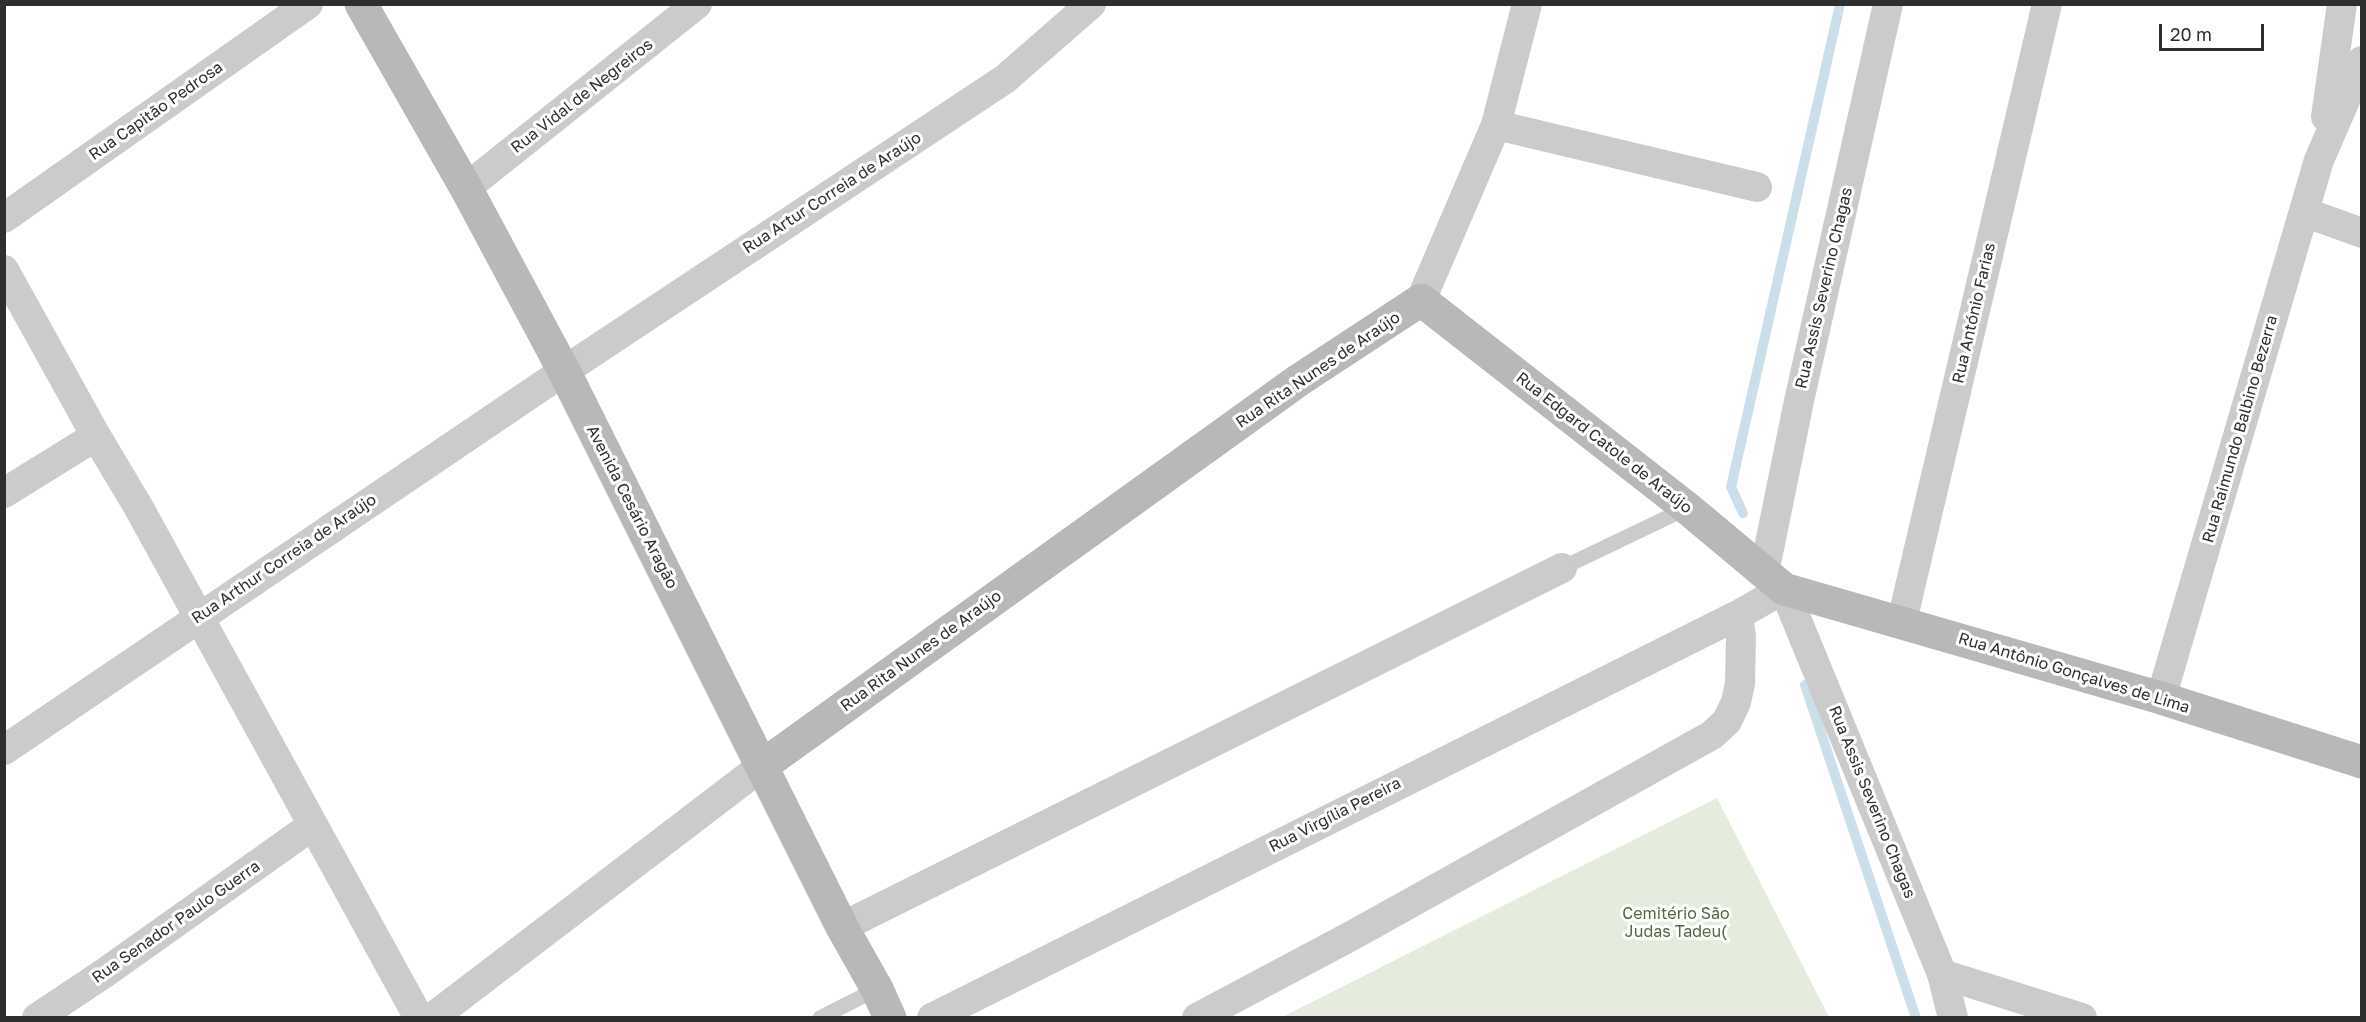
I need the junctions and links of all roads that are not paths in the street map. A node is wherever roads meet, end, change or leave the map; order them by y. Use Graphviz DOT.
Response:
graph roads {
  1 [pos="308,4"];
  2 [pos="361,4"];
  3 [pos="697,4"];
  4 [pos="1091,4"];
  5 [pos="1527,4"];
  6 [pos="1888,4"];
  7 [pos="2047,4"];
  8 [pos="2343,4"];
  9 [pos="2361,61"];
  10 [pos="1496,124"];
  11 [pos="2319,160"];
  12 [pos="1757,187"];
  13 [pos="466,188"];
  14 [pos="2304,212"];
  15 [pos="4,218"];
  16 [pos="2361,233"];
  17 [pos="4,270"];
  18 [pos="1421,300"];
  19 [pos="564,370"];
  20 [pos="96,436"];
  21 [pos="4,493"];
  22 [pos="1687,508"];
  23 [pos="1562,568"];
  24 [pos="1774,581"];
  25 [pos="1738,615"];
  26 [pos="199,616"];
  27 [pos="1902,621"];
  28 [pos="2161,698"];
  29 [pos="4,750"];
  30 [pos="2361,762"];
  31 [pos="762,766"];
  32 [pos="313,825"];
  33 [pos="842,927"];
  34 [pos="1942,974"];
  35 [pos="884,1003"];
  36 [pos="37,1017"];
  37 [pos="419,1017"];
  38 [pos="432,1017"];
  39 [pos="820,1017"];
  40 [pos="932,1017"];
  41 [pos="1197,1017"];
  42 [pos="1953,1017"];
  43 [pos="2082,1017"];
  1 -- 15 [label="street, Rua Capitão Pedrosa"];
  2 -- 13 [label="street, Avenida Cesário Aragão"];
  3 -- 13 [label="street, Rua Vidal de Negreiros"];
  4 -- 19 [label="street, Rua Artur Correia de Araújo"];
  5 -- 10 [label="street"];
  6 -- 24 [label="street, Rua Assis Severino Chagas"];
  7 -- 27 [label="street, Rua António Farias"];
  8 -- 11 [label="street, Rua Raimundo Balbino Bezerra"];
  9 -- 11 [label="street, Rua Raimundo Balbino Bezerra"];
  10 -- 12 [label="street"];
  10 -- 18 [label="street"];
  11 -- 14 [label="street, Rua Raimundo Balbino Bezerra"];
  13 -- 19 [label="street, Avenida Cesário Aragão"];
  14 -- 16 [label="street"];
  14 -- 28 [label="street, Rua Raimundo Balbino Bezerra"];
  17 -- 20 [label="street"];
  18 -- 22 [label="street, Rua Edgard Catole de Araújo"];
  18 -- 31 [label="street, Rua Rita Nunes de Araújo"];
  19 -- 26 [label="street, Rua Arthur Correia de Araújo"];
  19 -- 31 [label="street, Avenida Cesário Aragão"];
  20 -- 21 [label="street"];
  20 -- 26 [label="street"];
  22 -- 23 [label="lane"];
  22 -- 24 [label="street, Rua Edgard Catole de Araújo"];
  23 -- 33 [label="street"];
  24 -- 25 [label="street, Rua Virgília Pereira"];
  24 -- 27 [label="street, Rua Antônio Gonçalves de Lima"];
  24 -- 34 [label="street, Rua Assis Severino Chagas"];
  25 -- 40 [label="street, Rua Virgília Pereira"];
  25 -- 41 [label="street"];
  26 -- 29 [label="street, Rua Arthur Correia de Araújo"];
  26 -- 32 [label="street"];
  27 -- 28 [label="street, Rua Antônio Gonçalves de Lima"];
  28 -- 30 [label="street, Rua Antônio Gonçalves de Lima"];
  31 -- 33 [label="street, Avenida Cesário Aragão"];
  31 -- 38 [label="street, Rua Rita Nunes de Araújo"];
  32 -- 36 [label="street, Rua Senador Paulo Guerra"];
  32 -- 37 [label="street"];
  33 -- 35 [label="street, Avenida Cesário Aragão"];
  34 -- 42 [label="street, Rua Assis Severino Chagas"];
  34 -- 43 [label="street"];
  35 -- 39 [label="lane"];
}
